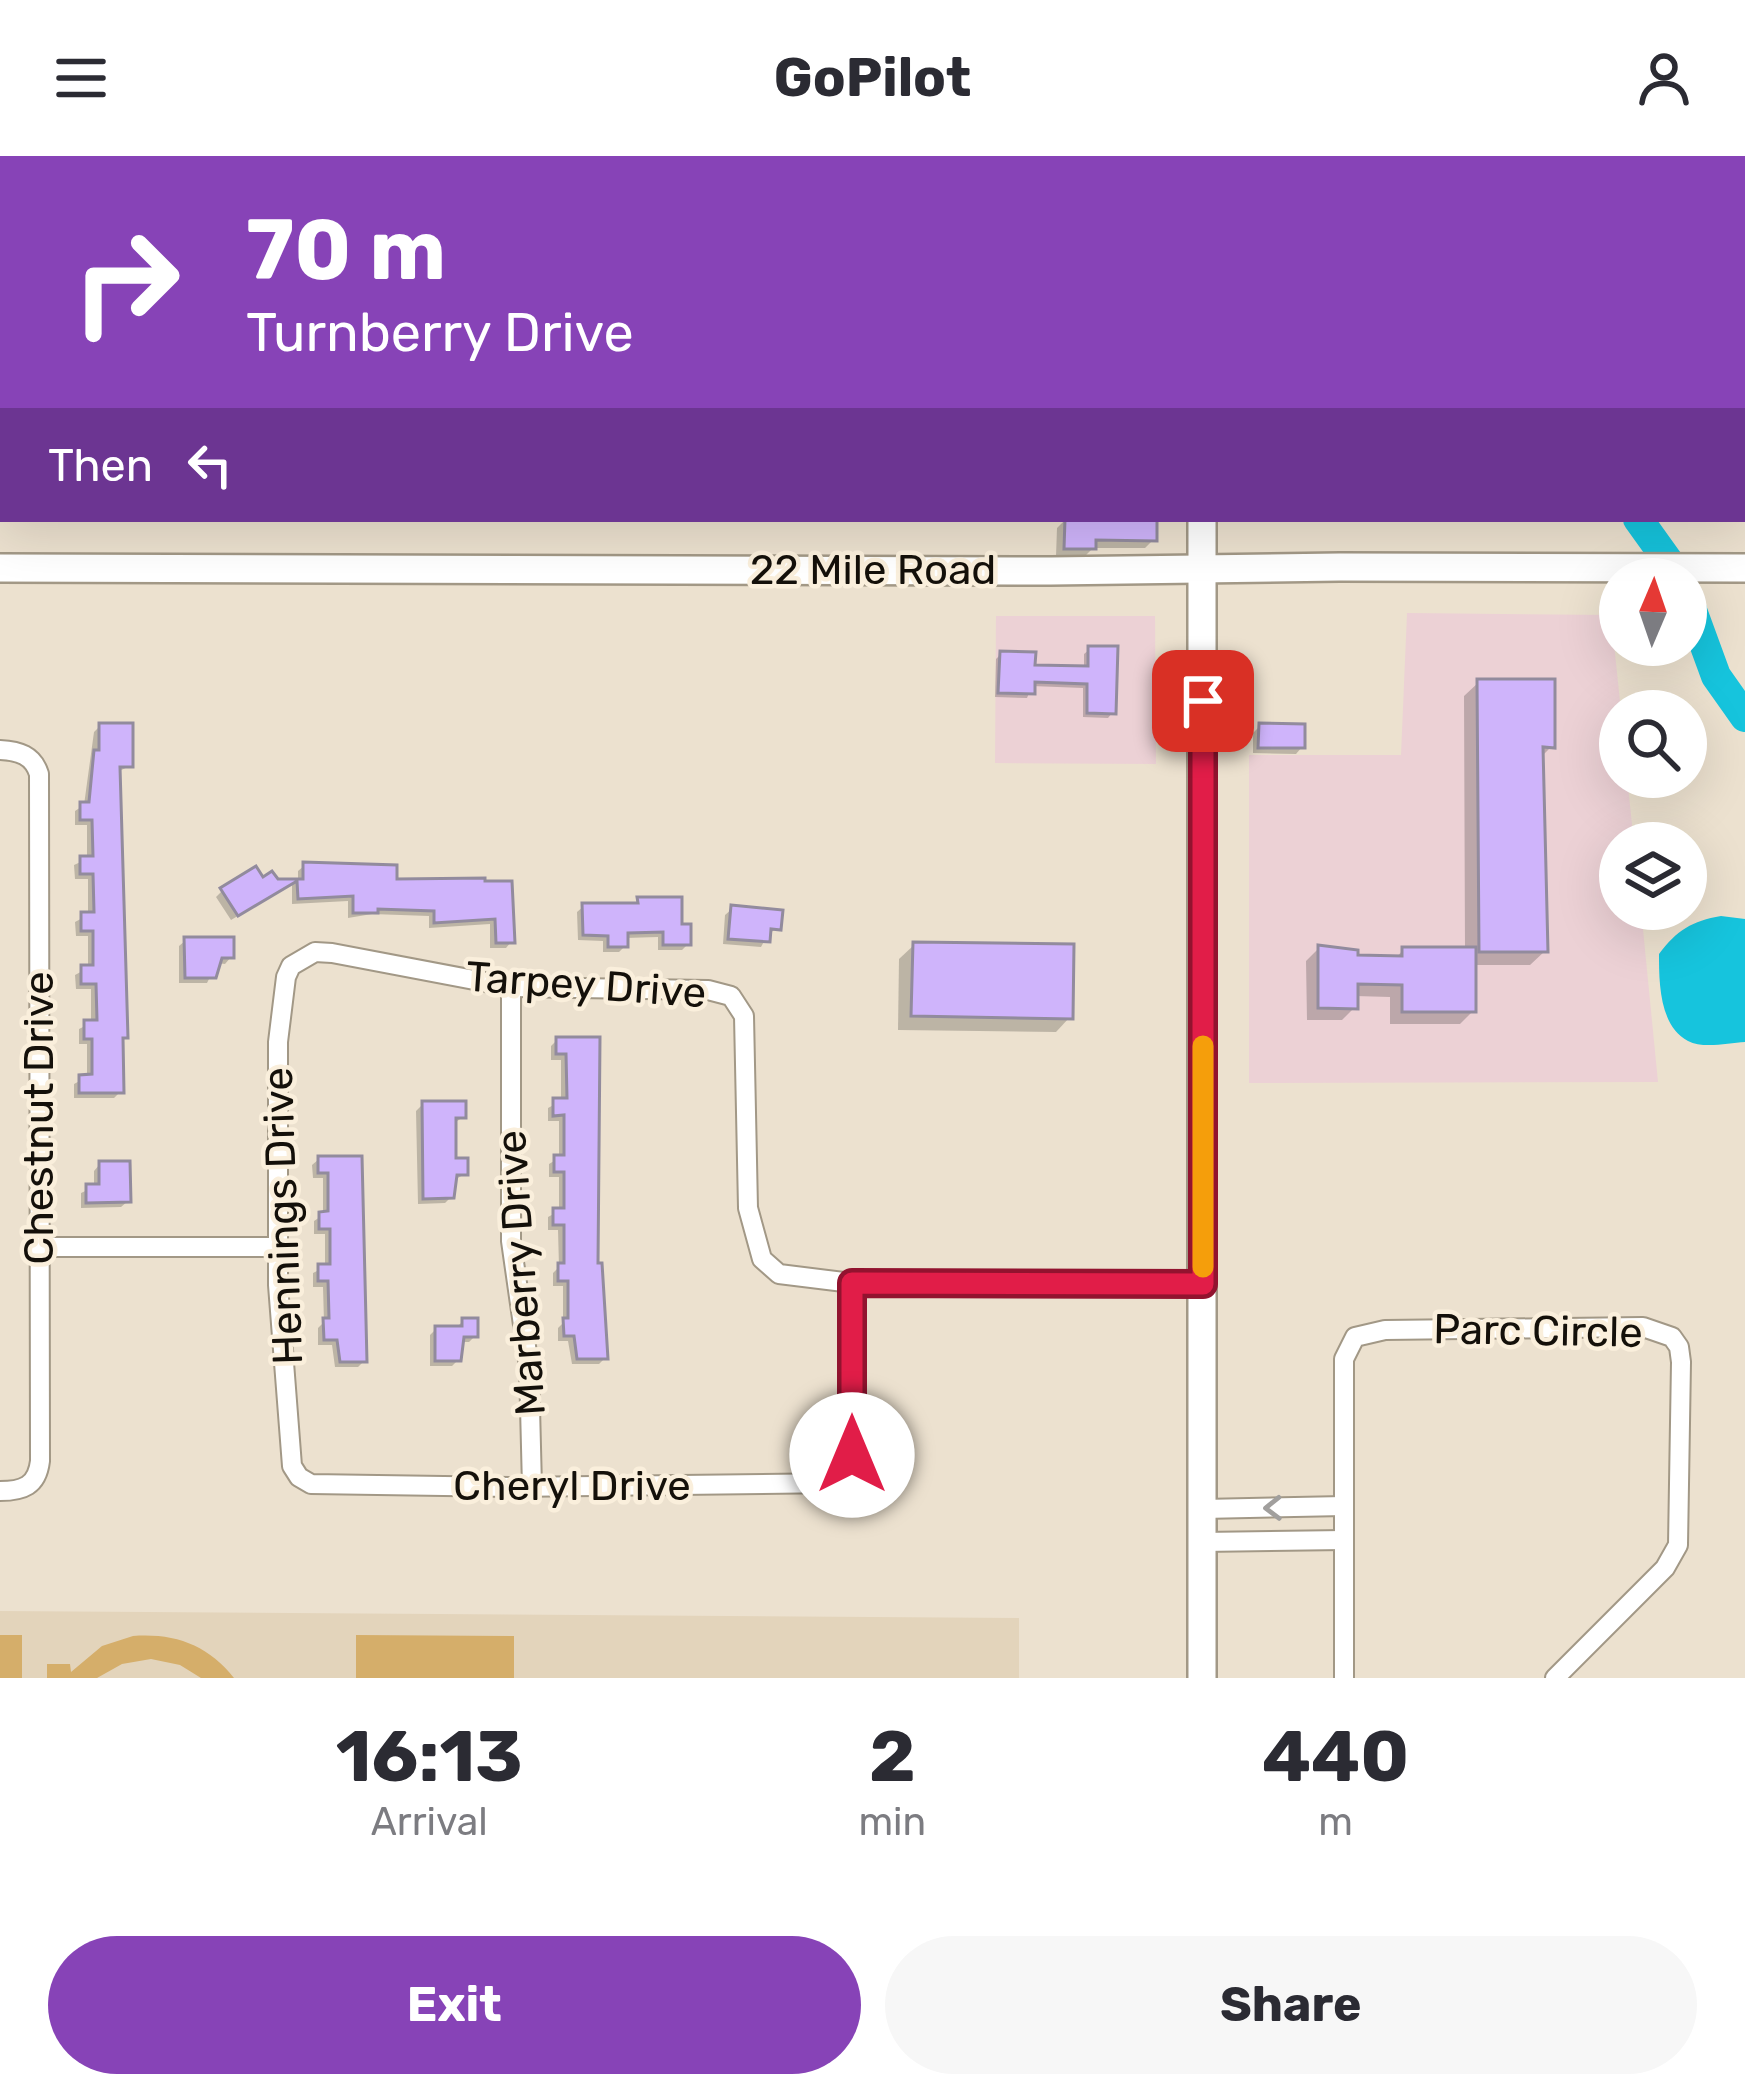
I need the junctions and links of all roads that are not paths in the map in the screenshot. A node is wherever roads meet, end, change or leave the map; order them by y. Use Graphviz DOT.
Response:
graph roads {
  1 [pos="1202,522"];
  2 [pos="0,568"];
  3 [pos="1745,568"];
  4 [pos="1203,569"];
  5 [pos="0,750"];
  6 [pos="300,958"];
  7 [pos="511,987"];
  8 [pos="39,1247"];
  9 [pos="278,1247"];
  10 [pos="852,1283"];
  11 [pos="1203,1284"];
  12 [pos="299,1477"];
  13 [pos="532,1487"];
  14 [pos="0,1491"];
  15 [pos="1344,1506"];
  16 [pos="1202,1509"];
  17 [pos="1344,1540"];
  18 [pos="1202,1542"];
  19 [pos="1202,1678"];
  20 [pos="1344,1678"];
  21 [pos="1555,1678"];
  1 -- 4 [label="street"];
  2 -- 4 [label="street, 22 Mile Road"];
  3 -- 4 [label="street, 22 Mile Road"];
  4 -- 11 [label="street"];
  5 -- 8 [label="street, Chestnut Drive"];
  6 -- 7 [label="street, Tarpey Drive"];
  6 -- 9 [label="street, Hennings Drive"];
  7 -- 10 [label="street, Tarpey Drive"];
  7 -- 13 [label="street, Marberry Drive"];
  8 -- 9 [label="street"];
  8 -- 14 [label="street, Chestnut Drive"];
  9 -- 12 [label="street, Hennings Drive"];
  10 -- 11 [label="street"];
  10 -- 13 [label="street, Cheryl Drive"];
  11 -- 16 [label="street"];
  12 -- 13 [label="street, Cheryl Drive"];
  15 -- 16 [label="street, one-way"];
  15 -- 17 [label="street, Parc Circle"];
  15 -- 21 [label="street, Parc Circle"];
  16 -- 18 [label="street"];
  17 -- 18 [label="street"];
  17 -- 20 [label="street, Parc Circle"];
  18 -- 19 [label="street"];
}
